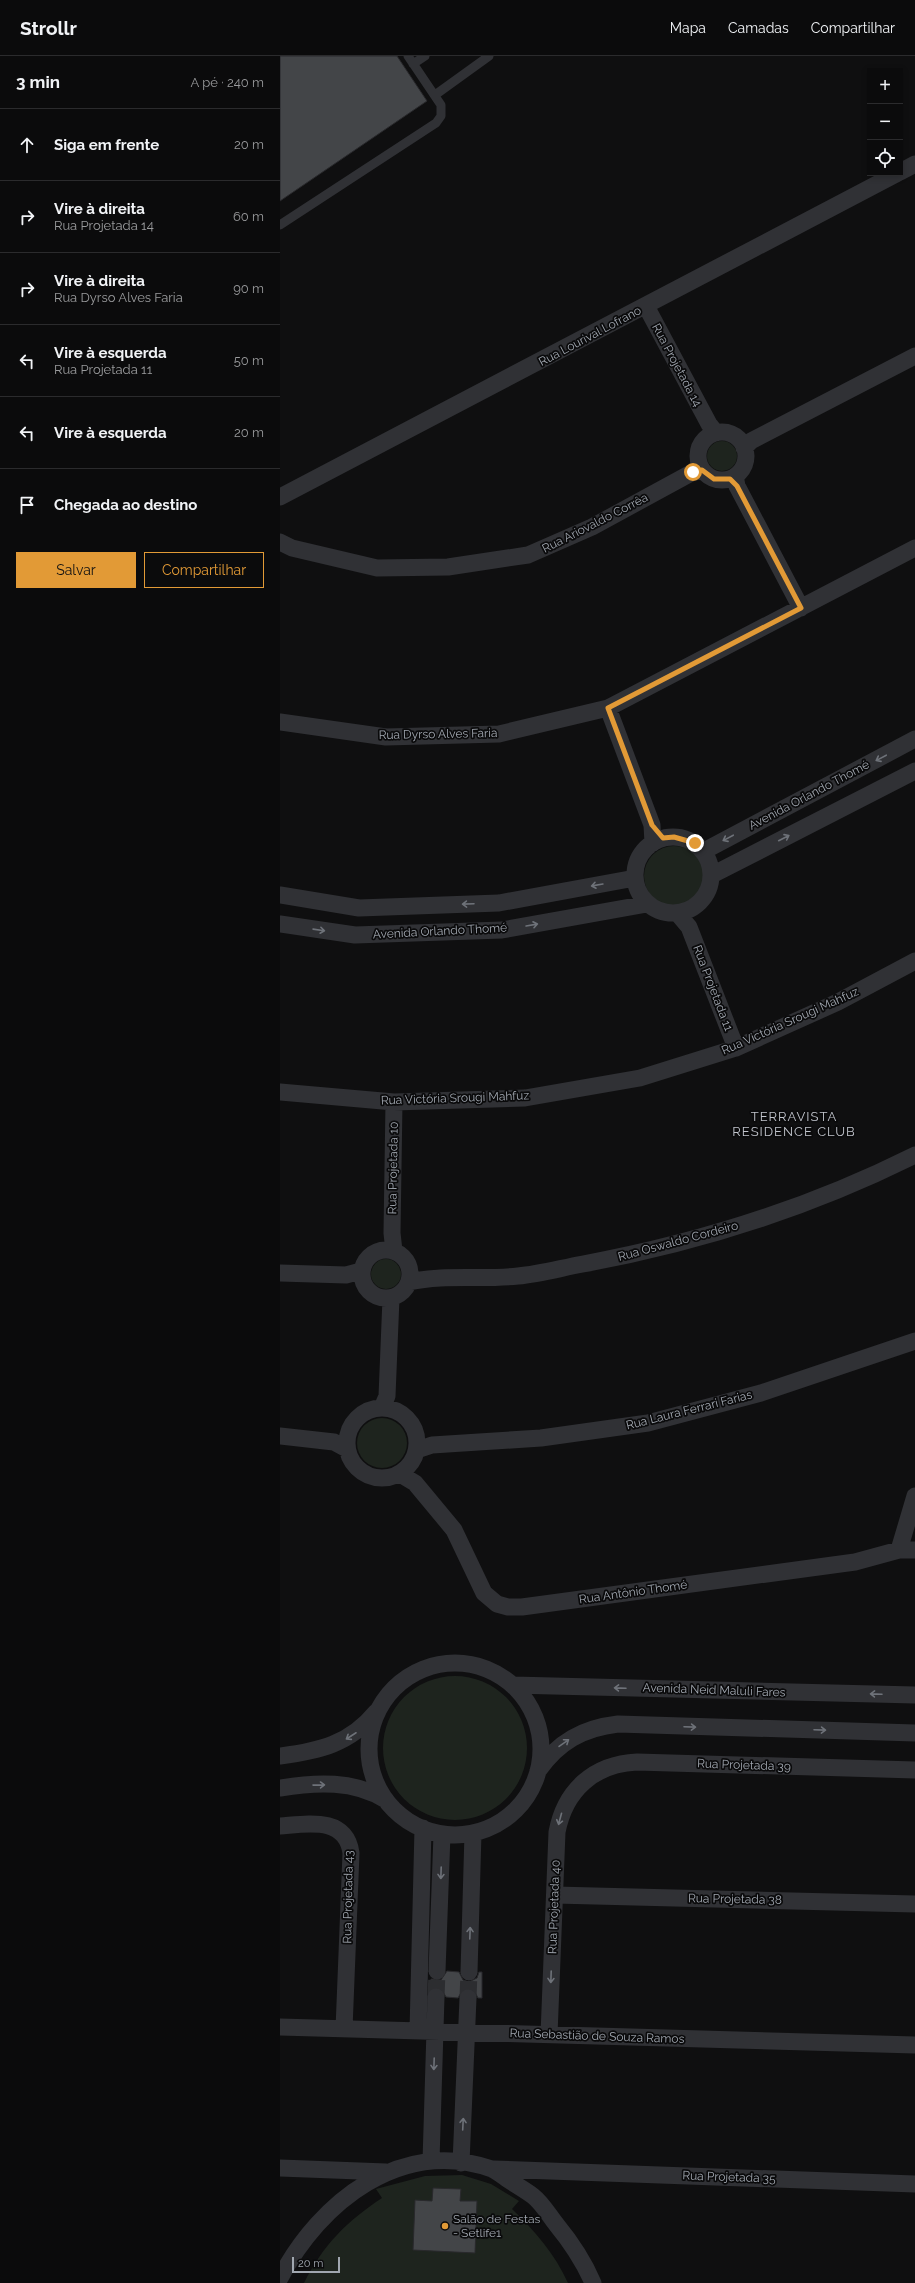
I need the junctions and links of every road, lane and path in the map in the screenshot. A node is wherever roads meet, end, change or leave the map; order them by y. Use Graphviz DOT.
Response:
graph roads {
  1 [pos="425,56"];
  2 [pos="489,56"];
  3 [pos="411,60"];
  4 [pos="435,95"];
  5 [pos="915,164"];
  6 [pos="903,171"];
  7 [pos="893,176"];
  8 [pos="280,225"];
  9 [pos="646,306"];
  10 [pos="915,356"];
  11 [pos="711,431"];
  12 [pos="745,444"];
  13 [pos="698,468"];
  14 [pos="734,480"];
  15 [pos="280,497"];
  16 [pos="280,542"];
  17 [pos="915,548"];
  18 [pos="801,608"];
  19 [pos="608,708"];
  20 [pos="280,722"];
  21 [pos="915,740"];
  22 [pos="915,771"];
  23 [pos="658,840"];
  24 [pos="704,851"];
  25 [pos="712,875"];
  26 [pos="635,878"];
  27 [pos="280,895"];
  28 [pos="647,904"];
  29 [pos="686,917"];
  30 [pos="280,924"];
  31 [pos="915,961"];
  32 [pos="736,1048"];
  33 [pos="280,1092"];
  34 [pos="394,1102"];
  35 [pos="915,1155"];
  36 [pos="389,1250"];
  37 [pos="280,1273"];
  38 [pos="356,1275"];
  39 [pos="410,1277"];
  40 [pos="387,1304"];
  41 [pos="915,1341"];
  42 [pos="386,1404"];
  43 [pos="280,1436"];
  44 [pos="343,1443"];
  45 [pos="415,1454"];
  46 [pos="915,1496"];
  47 [pos="907,1550"];
  48 [pos="513,1685"];
  49 [pos="915,1696"];
  50 [pos="379,1709"];
  51 [pos="913,1734"];
  52 [pos="280,1756"];
  53 [pos="915,1770"];
  54 [pos="538,1771"];
  55 [pos="579,1786"];
  56 [pos="280,1788"];
  57 [pos="386,1800"];
  58 [pos="280,1826"];
  59 [pos="423,1828"];
  60 [pos="473,1833"];
  61 [pos="442,1834"];
  62 [pos="555,1895"];
  63 [pos="915,1904"];
  64 [pos="437,1971"];
  65 [pos="469,1972"];
  66 [pos="436,1997"];
  67 [pos="468,1998"];
  68 [pos="280,2027"];
  69 [pos="344,2029"];
  70 [pos="418,2031"];
  71 [pos="435,2032"];
  72 [pos="467,2032"];
  73 [pos="549,2035"];
  74 [pos="915,2045"];
  75 [pos="431,2161"];
  76 [pos="461,2163"];
  77 [pos="280,2168"];
  78 [pos="493,2170"];
  79 [pos="344,2171"];
  80 [pos="544,2171"];
  81 [pos="386,2172"];
  82 [pos="915,2184"];
  83 [pos="352,2191"];
  84 [pos="534,2197"];
  85 [pos="280,2278"];
  86 [pos="593,2283"];
  1 -- 3 [label="lane"];
  2 -- 4 [label="lane"];
  3 -- 4 [label="lane"];
  4 -- 8 [label="lane"];
  5 -- 6 [label="street, Rua Lourival Lofrano"];
  7 -- 9 [label="street, Rua Lourival Lofrano"];
  9 -- 11 [label="street, Rua Projetada 14"];
  9 -- 15 [label="street, Rua Lourival Lofrano"];
  10 -- 12 [label="street"];
  11 -- 12 [label="street"];
  11 -- 13 [label="street"];
  12 -- 14 [label="street"];
  13 -- 14 [label="street"];
  13 -- 16 [label="street, Rua Ariovaldo Corrêa"];
  14 -- 18 [label="street"];
  17 -- 18 [label="street, Rua Dyrso Alves Faria"];
  18 -- 19 [label="street, Rua Dyrso Alves Faria"];
  19 -- 20 [label="street, Rua Dyrso Alves Faria"];
  19 -- 23 [label="street"];
  21 -- 24 [label="street, Avenida Orlando Thomé, one-way"];
  25 -- 22 [label="street, one-way"];
  23 -- 24 [label="street"];
  23 -- 26 [label="street"];
  24 -- 25 [label="street"];
  25 -- 29 [label="street"];
  26 -- 27 [label="street, Avenida Orlando Thomé, one-way"];
  26 -- 28 [label="street"];
  28 -- 29 [label="street"];
  30 -- 28 [label="street, Avenida Orlando Thomé, one-way"];
  29 -- 32 [label="street, Rua Projetada 11"];
  31 -- 32 [label="street, Rua Victória Srougi Mahfuz"];
  32 -- 34 [label="street, Rua Victória Srougi Mahfuz"];
  33 -- 34 [label="street, Rua Victória Srougi Mahfuz"];
  34 -- 36 [label="street, Rua Projetada 10"];
  35 -- 39 [label="street, Rua Oswaldo Cordeiro"];
  36 -- 38 [label="street"];
  36 -- 39 [label="street"];
  37 -- 38 [label="street"];
  38 -- 40 [label="street"];
  39 -- 40 [label="street"];
  40 -- 42 [label="street"];
  41 -- 45 [label="street, Rua Laura Ferrari Farias"];
  42 -- 44 [label="street"];
  42 -- 45 [label="street"];
  43 -- 44 [label="street"];
  44 -- 45 [label="street"];
  45 -- 47 [label="street, Rua Antônio Thomé"];
  46 -- 47 [label="street"];
  49 -- 48 [label="street, Avenida Neid Maluli Fares, one-way"];
  48 -- 50 [label="street"];
  48 -- 54 [label="street"];
  50 -- 52 [label="street, one-way"];
  50 -- 57 [label="street"];
  54 -- 51 [label="street, one-way"];
  53 -- 55 [label="street, Rua Projetada 39"];
  54 -- 60 [label="street"];
  55 -- 62 [label="street, Rua Projetada 40, one-way"];
  56 -- 57 [label="street, one-way"];
  57 -- 59 [label="street"];
  58 -- 69 [label="street, Rua Projetada 43"];
  59 -- 61 [label="street"];
  59 -- 70 [label="street"];
  60 -- 61 [label="street"];
  65 -- 60 [label="street, one-way"];
  61 -- 64 [label="street, one-way"];
  62 -- 63 [label="street, Rua Projetada 38"];
  62 -- 73 [label="street, Rua Projetada 40, one-way"];
  66 -- 71 [label="street"];
  67 -- 72 [label="street"];
  68 -- 69 [label="street, Rua Sebastião de Souza Ramos"];
  69 -- 70 [label="street, Rua Sebastião de Souza Ramos"];
  70 -- 71 [label="street, Rua Sebastião de Souza Ramos"];
  71 -- 72 [label="street, Rua Sebastião de Souza Ramos"];
  71 -- 75 [label="street, one-way"];
  72 -- 73 [label="street, Rua Sebastião de Souza Ramos"];
  76 -- 72 [label="street, one-way"];
  73 -- 74 [label="street, Rua Sebastião de Souza Ramos"];
  75 -- 76 [label="street"];
  75 -- 81 [label="street"];
  76 -- 78 [label="street"];
  77 -- 79 [label="street"];
  78 -- 80 [label="street, Rua Projetada 35"];
  78 -- 84 [label="street"];
  79 -- 81 [label="street"];
  79 -- 83 [label="street"];
  80 -- 82 [label="street, Rua Projetada 35"];
  80 -- 84 [label="street"];
  81 -- 83 [label="street"];
  83 -- 85 [label="street"];
  84 -- 86 [label="street"];
}
